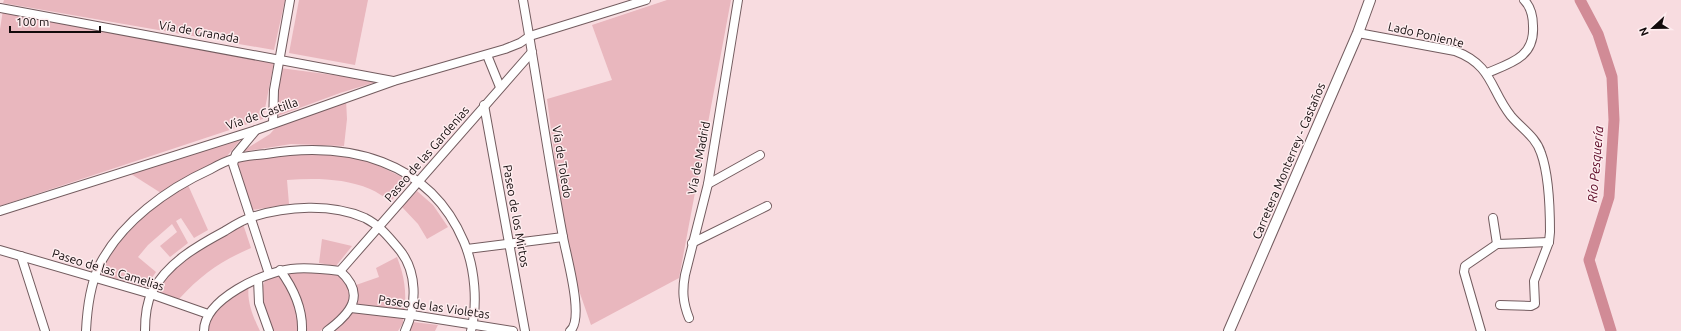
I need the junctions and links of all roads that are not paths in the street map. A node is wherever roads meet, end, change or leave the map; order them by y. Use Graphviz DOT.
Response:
graph roads {
  1 [pos="2,0"];
  2 [pos="290,0"];
  3 [pos="523,0"];
  4 [pos="646,0"];
  5 [pos="738,0"];
  6 [pos="1370,0"];
  7 [pos="1524,0"];
  8 [pos="0,8"];
  9 [pos="0,11"];
  10 [pos="1358,33"];
  11 [pos="530,36"];
  12 [pos="532,52"];
  13 [pos="487,55"];
  14 [pos="280,59"];
  15 [pos="1487,73"];
  16 [pos="394,81"];
  17 [pos="500,87"];
  18 [pos="484,106"];
  19 [pos="273,124"];
  20 [pos="256,130"];
  21 [pos="760,155"];
  22 [pos="233,159"];
  23 [pos="419,182"];
  24 [pos="708,184"];
  25 [pos="767,206"];
  26 [pos="2,210"];
  27 [pos="251,217"];
  28 [pos="1493,218"];
  29 [pos="0,220"];
  30 [pos="379,226"];
  31 [pos="562,237"];
  32 [pos="1549,242"];
  33 [pos="509,243"];
  34 [pos="692,243"];
  35 [pos="1497,244"];
  36 [pos="467,249"];
  37 [pos="0,250"];
  38 [pos="21,256"];
  39 [pos="280,270"];
  40 [pos="340,271"];
  41 [pos="269,274"];
  42 [pos="94,278"];
  43 [pos="258,279"];
  44 [pos="151,294"];
  45 [pos="1500,305"];
  46 [pos="351,308"];
  47 [pos="208,314"];
  48 [pos="412,315"];
  49 [pos="689,318"];
  50 [pos="472,328"];
  51 [pos="571,330"];
  52 [pos="45,331"];
  53 [pos="86,331"];
  54 [pos="145,331"];
  55 [pos="204,331"];
  56 [pos="269,331"];
  57 [pos="302,331"];
  58 [pos="328,331"];
  59 [pos="405,331"];
  60 [pos="513,331"];
  61 [pos="525,331"];
  62 [pos="1229,331"];
  63 [pos="1481,331"];
  1 -- 8 [label="street"];
  2 -- 14 [label="street"];
  3 -- 11 [label="street, Vía de Toledo"];
  4 -- 11 [label="street, Vía de Castilla"];
  5 -- 24 [label="street, Vía de Madrid"];
  6 -- 10 [label="main road, Carretera Monterrey - Castaños"];
  7 -- 15 [label="street"];
  8 -- 9 [label="street"];
  8 -- 14 [label="street, Vía de Granada"];
  10 -- 15 [label="street, Lado Poniente"];
  10 -- 62 [label="main road, Carretera Monterrey - Castaños"];
  11 -- 12 [label="street, Vía de Toledo"];
  11 -- 13 [label="street, Vía de Castilla"];
  12 -- 17 [label="street, Paseo de las Gardenias"];
  12 -- 31 [label="street, Vía de Toledo"];
  13 -- 16 [label="street, Vía de Castilla"];
  13 -- 17 [label="street"];
  14 -- 16 [label="street, Vía de Granada"];
  14 -- 19 [label="street"];
  15 -- 32 [label="street, Lado Poniente"];
  16 -- 19 [label="street, Vía de Castilla"];
  17 -- 18 [label="street, Paseo de las Gardenias"];
  18 -- 23 [label="street, Paseo de las Gardenias"];
  18 -- 33 [label="street, Paseo de los Mirtos"];
  19 -- 20 [label="street, Vía de Castilla"];
  20 -- 22 [label="street"];
  20 -- 26 [label="street, Vía de Castilla"];
  21 -- 24 [label="street"];
  22 -- 23 [label="street"];
  22 -- 27 [label="street"];
  22 -- 42 [label="street"];
  23 -- 30 [label="street, Paseo de las Gardenias"];
  23 -- 36 [label="street"];
  24 -- 34 [label="street, Vía de Madrid"];
  25 -- 34 [label="street"];
  26 -- 29 [label="street"];
  27 -- 30 [label="street"];
  27 -- 41 [label="street"];
  27 -- 44 [label="street"];
  28 -- 35 [label="street"];
  30 -- 40 [label="street, Paseo de las Gardenias"];
  30 -- 48 [label="street"];
  31 -- 33 [label="street"];
  31 -- 51 [label="street, Vía de Toledo"];
  32 -- 35 [label="street"];
  32 -- 45 [label="street, Lado Poniente"];
  33 -- 36 [label="street"];
  33 -- 61 [label="street, Paseo de los Mirtos"];
  34 -- 49 [label="street, Vía de Madrid"];
  35 -- 63 [label="street"];
  36 -- 50 [label="street"];
  37 -- 38 [label="street, Paseo de las Camelias"];
  38 -- 42 [label="street, Paseo de las Camelias"];
  38 -- 52 [label="street"];
  39 -- 40 [label="street"];
  39 -- 41 [label="street"];
  39 -- 57 [label="street"];
  40 -- 46 [label="street"];
  41 -- 43 [label="street"];
  42 -- 44 [label="street, Paseo de las Camelias"];
  42 -- 53 [label="street"];
  43 -- 47 [label="street"];
  43 -- 56 [label="street"];
  44 -- 47 [label="street, Paseo de las Camelias"];
  44 -- 54 [label="street"];
  46 -- 48 [label="street, Paseo de las Violetas"];
  46 -- 58 [label="street"];
  47 -- 55 [label="street"];
  48 -- 50 [label="street, Paseo de las Violetas"];
  48 -- 59 [label="street"];
  50 -- 60 [label="street, Paseo de las Violetas"];
}
